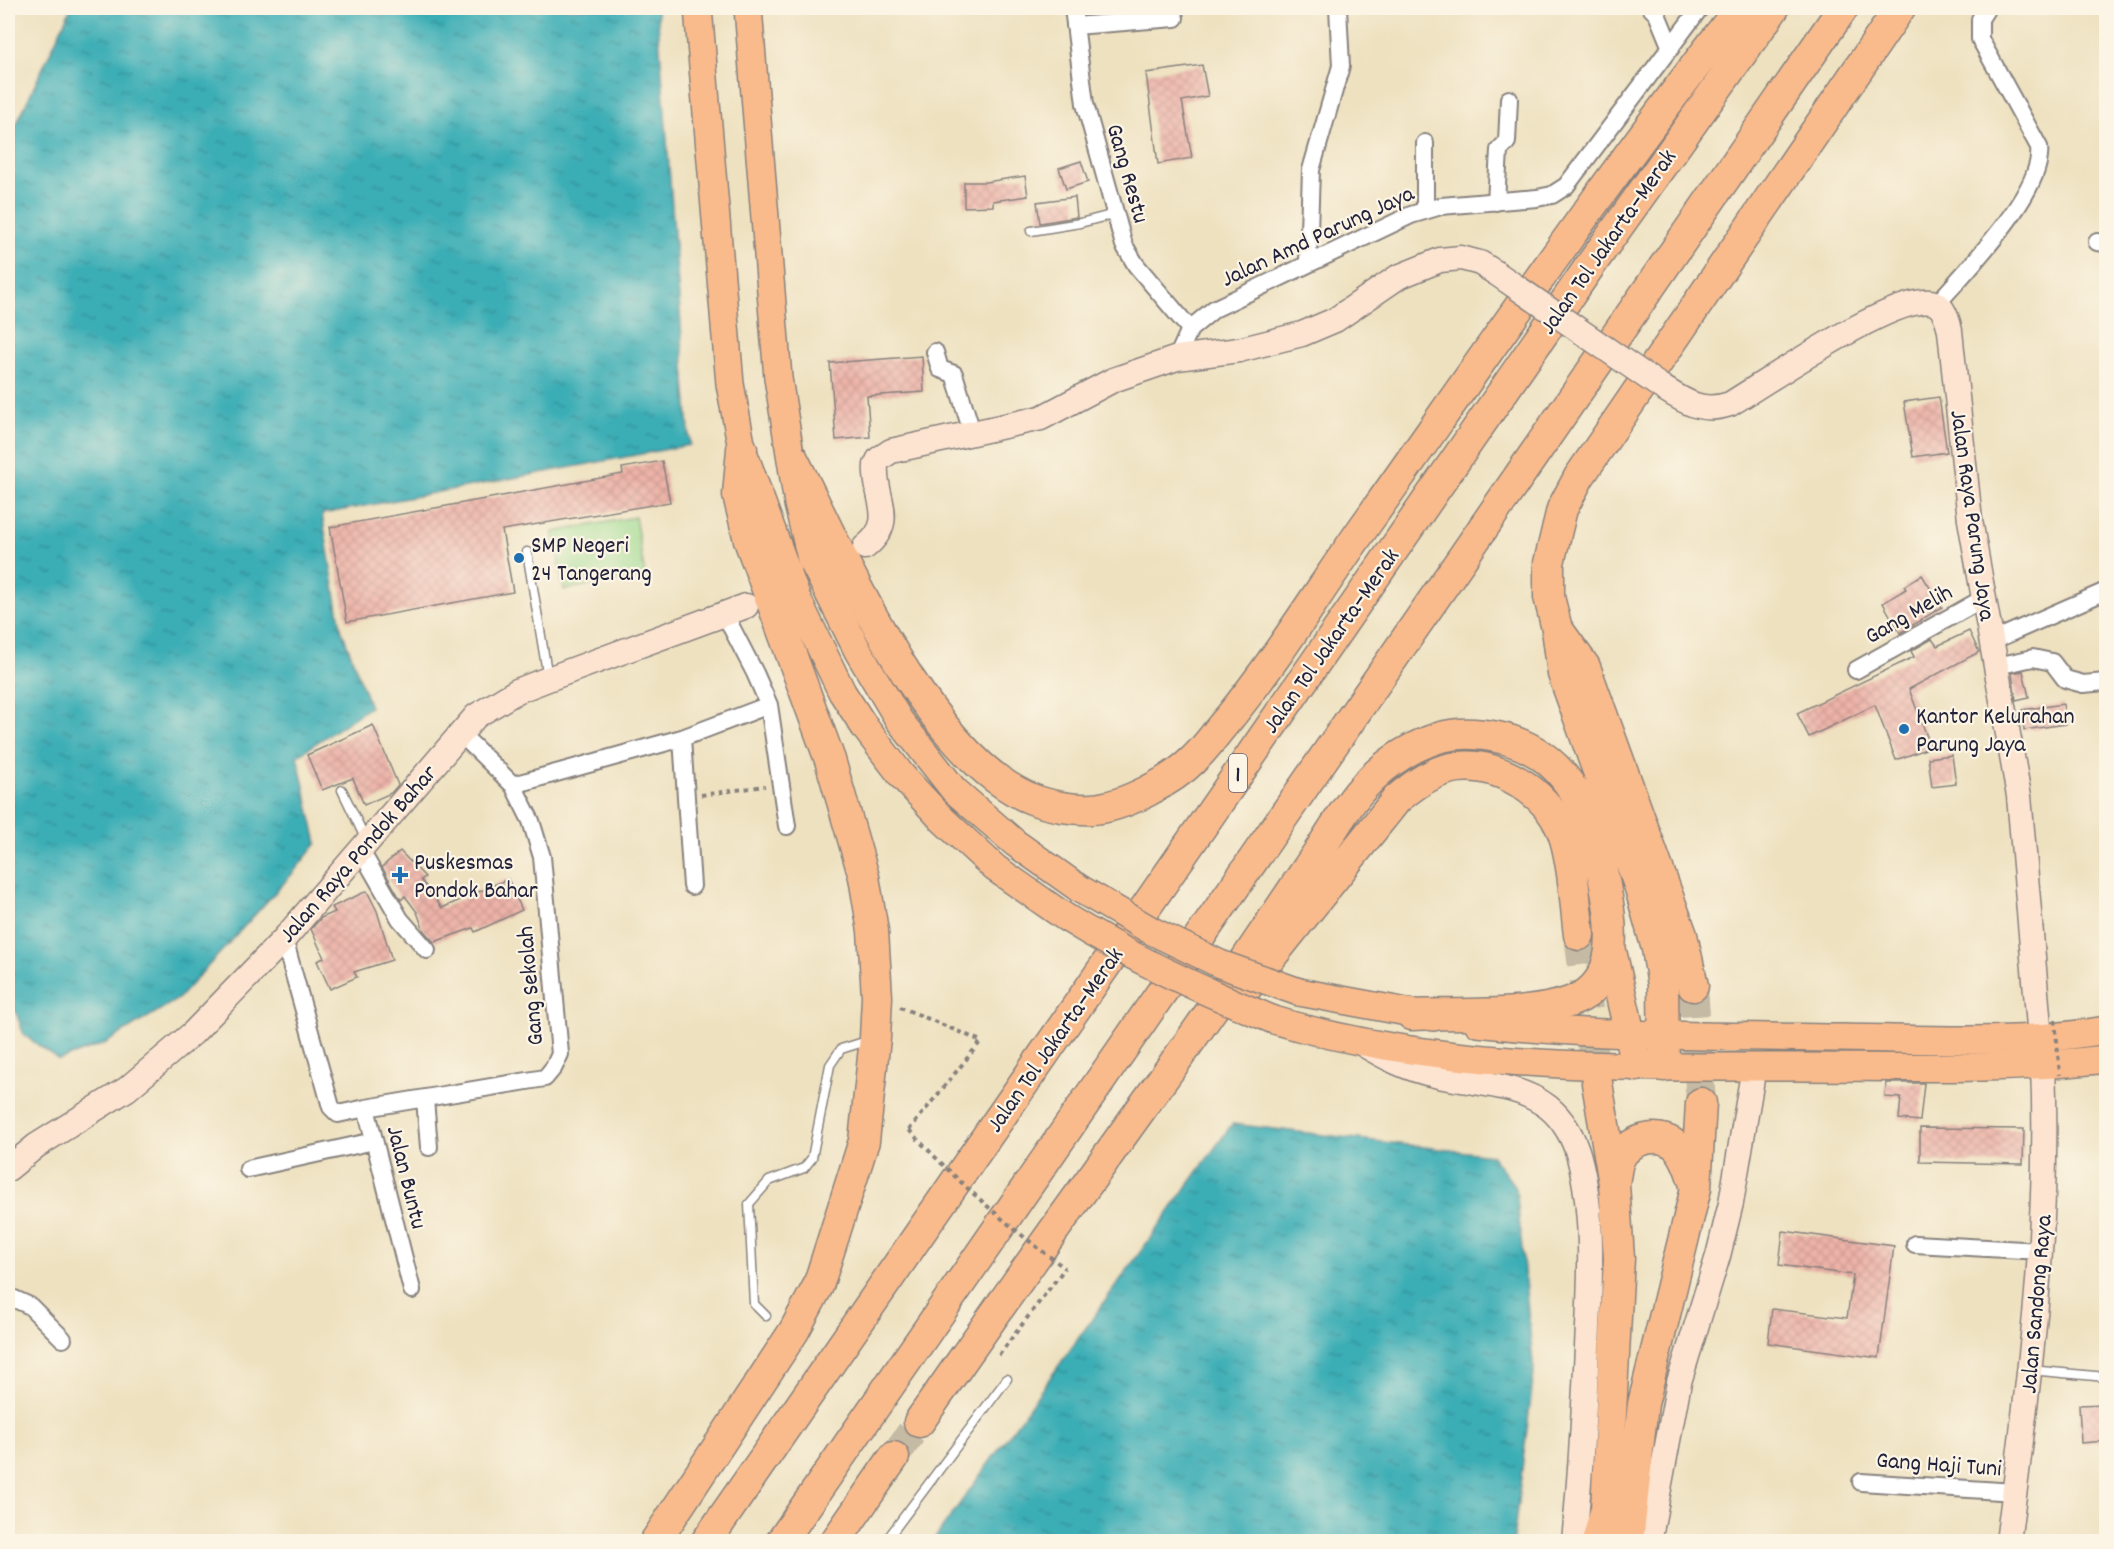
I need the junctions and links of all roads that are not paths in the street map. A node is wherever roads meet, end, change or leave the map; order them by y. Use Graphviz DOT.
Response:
graph roads {
  1 [pos="698,8"];
  2 [pos="748,8"];
  3 [pos="1073,8"];
  4 [pos="1338,8"];
  5 [pos="1651,8"];
  6 [pos="1700,8"];
  7 [pos="1740,8"];
  8 [pos="1774,8"];
  9 [pos="1843,8"];
  10 [pos="1900,8"];
  11 [pos="1987,8"];
  12 [pos="1175,18"];
  13 [pos="1075,26"];
  14 [pos="1671,48"];
  15 [pos="1509,99"];
  16 [pos="1425,142"];
  17 [pos="1496,202"];
  18 [pos="1425,210"];
  19 [pos="1115,214"];
  20 [pos="1031,231"];
  21 [pos="1308,262"];
  22 [pos="1592,263"];
  23 [pos="1937,304"];
  24 [pos="1190,329"];
  25 [pos="935,352"];
  26 [pos="1176,358"];
  27 [pos="973,435"];
  28 [pos="742,449"];
  29 [pos="793,459"];
  30 [pos="1367,522"];
  31 [pos="865,547"];
  32 [pos="527,552"];
  33 [pos="2106,591"];
  34 [pos="1984,598"];
  35 [pos="736,610"];
  36 [pos="1557,629"];
  37 [pos="1992,641"];
  38 [pos="1996,666"];
  39 [pos="1856,670"];
  40 [pos="548,679"];
  41 [pos="2106,682"];
  42 [pos="769,705"];
  43 [pos="460,733"];
  44 [pos="682,738"];
  45 [pos="513,785"];
  46 [pos="342,790"];
  47 [pos="787,826"];
  48 [pos="365,847"];
  49 [pos="692,886"];
  50 [pos="1579,935"];
  51 [pos="284,939"];
  52 [pos="427,950"];
  53 [pos="1611,951"];
  54 [pos="1693,986"];
  55 [pos="1412,1015"];
  56 [pos="2048,1029"];
  57 [pos="2106,1030"];
  58 [pos="1665,1035"];
  59 [pos="1630,1036"];
  60 [pos="874,1038"];
  61 [pos="1359,1042"];
  62 [pos="2106,1059"];
  63 [pos="1651,1066"];
  64 [pos="1754,1067"];
  65 [pos="2051,1070"];
  66 [pos="1597,1083"];
  67 [pos="425,1099"];
  68 [pos="1701,1103"];
  69 [pos="366,1108"];
  70 [pos="374,1141"];
  71 [pos="429,1147"];
  72 [pos="8,1169"];
  73 [pos="1097,1169"];
  74 [pos="248,1170"];
  75 [pos="1614,1184"];
  76 [pos="1696,1188"];
  77 [pos="1915,1244"];
  78 [pos="2042,1251"];
  79 [pos="412,1290"];
  80 [pos="8,1296"];
  81 [pos="766,1316"];
  82 [pos="63,1339"];
  83 [pos="2030,1370"];
  84 [pos="2106,1377"];
  85 [pos="1007,1379"];
  86 [pos="919,1422"];
  87 [pos="894,1457"];
  88 [pos="1861,1482"];
  89 [pos="2015,1492"];
  90 [pos="655,1542"];
  91 [pos="706,1542"];
  92 [pos="781,1542"];
  93 [pos="835,1542"];
  94 [pos="885,1542"];
  95 [pos="1574,1542"];
  96 [pos="1597,1542"];
  97 [pos="1628,1542"];
  98 [pos="1649,1542"];
  99 [pos="2008,1542"];
  1 -- 28 [label="main road"];
  2 -- 29 [label="main road"];
  3 -- 13 [label="street, Gang Restu"];
  4 -- 21 [label="street"];
  5 -- 14 [label="street"];
  6 -- 14 [label="street, Jalan Amd Parung Jaya"];
  7 -- 30 [label="highway"];
  8 -- 22 [label="highway, Jalan Tol Jakarta–Merak / 1"];
  9 -- 92 [label="highway"];
  10 -- 36 [label="highway"];
  11 -- 23 [label="street"];
  12 -- 13 [label="street"];
  13 -- 19 [label="street, Gang Restu"];
  14 -- 17 [label="street, Jalan Amd Parung Jaya"];
  15 -- 17 [label="street"];
  16 -- 18 [label="street"];
  17 -- 18 [label="street, Jalan Amd Parung Jaya"];
  18 -- 21 [label="street, Jalan Amd Parung Jaya"];
  19 -- 20 [label="lane"];
  19 -- 24 [label="street, Gang Restu"];
  21 -- 24 [label="street, Jalan Amd Parung Jaya"];
  22 -- 30 [label="highway"];
  22 -- 91 [label="highway, Jalan Tol Jakarta–Merak / 1"];
  23 -- 26 [label="street, bridge"];
  23 -- 34 [label="street, Jalan Raya Parung Jaya"];
  24 -- 26 [label="street, Jalan Amd Parung Jaya"];
  25 -- 27 [label="street"];
  26 -- 27 [label="street"];
  27 -- 31 [label="street"];
  28 -- 60 [label="highway"];
  28 -- 61 [label="main road, bridge"];
  29 -- 30 [label="highway"];
  29 -- 55 [label="main road, bridge"];
  32 -- 40 [label="lane"];
  33 -- 37 [label="street"];
  34 -- 37 [label="street, Jalan Raya Parung Jaya"];
  34 -- 39 [label="street, Gang Melih"];
  35 -- 40 [label="street, Jalan Raya Pondok Bahar"];
  35 -- 42 [label="street"];
  36 -- 54 [label="highway"];
  36 -- 58 [label="highway"];
  37 -- 38 [label="street, Jalan Raya Parung Jaya"];
  38 -- 41 [label="street"];
  38 -- 56 [label="street, Jalan Raya Parung Jaya"];
  40 -- 43 [label="street, Jalan Raya Pondok Bahar"];
  42 -- 44 [label="street"];
  42 -- 47 [label="street"];
  43 -- 45 [label="street, Gang Sekolah"];
  43 -- 48 [label="street, Jalan Raya Pondok Bahar"];
  44 -- 45 [label="street"];
  44 -- 49 [label="street"];
  45 -- 67 [label="street, Gang Sekolah"];
  46 -- 48 [label="lane"];
  48 -- 51 [label="street, Jalan Raya Pondok Bahar"];
  48 -- 52 [label="street"];
  50 -- 73 [label="highway"];
  51 -- 69 [label="street, Jalan Buntu"];
  51 -- 72 [label="street, Jalan Raya Pondok Bahar"];
  53 -- 55 [label="highway"];
  53 -- 59 [label="highway"];
  53 -- 73 [label="highway"];
  55 -- 59 [label="main road"];
  56 -- 57 [label="main road"];
  56 -- 58 [label="main road"];
  58 -- 59 [label="main road"];
  58 -- 63 [label="highway"];
  59 -- 63 [label="highway"];
  60 -- 81 [label="lane"];
  60 -- 90 [label="highway"];
  61 -- 63 [label="main road"];
  61 -- 95 [label="street"];
  62 -- 65 [label="main road"];
  63 -- 64 [label="main road"];
  64 -- 65 [label="main road"];
  64 -- 98 [label="street"];
  65 -- 78 [label="street, Jalan Sandong Raya"];
  66 -- 75 [label="highway"];
  67 -- 69 [label="street, Gang Sekolah"];
  67 -- 71 [label="street"];
  68 -- 76 [label="highway"];
  69 -- 70 [label="street, Jalan Buntu"];
  70 -- 74 [label="street"];
  70 -- 79 [label="street, Jalan Buntu"];
  73 -- 86 [label="highway"];
  75 -- 76 [label="highway"];
  75 -- 96 [label="highway"];
  76 -- 97 [label="highway"];
  77 -- 78 [label="street"];
  78 -- 83 [label="street, Jalan Sandong Raya"];
  80 -- 82 [label="street"];
  83 -- 84 [label="lane"];
  83 -- 89 [label="street, Jalan Sandong Raya"];
  85 -- 94 [label="lane"];
  87 -- 93 [label="highway"];
  88 -- 89 [label="street, Gang Haji Tuni"];
  89 -- 99 [label="street, Jalan Sandong Raya"];
}
